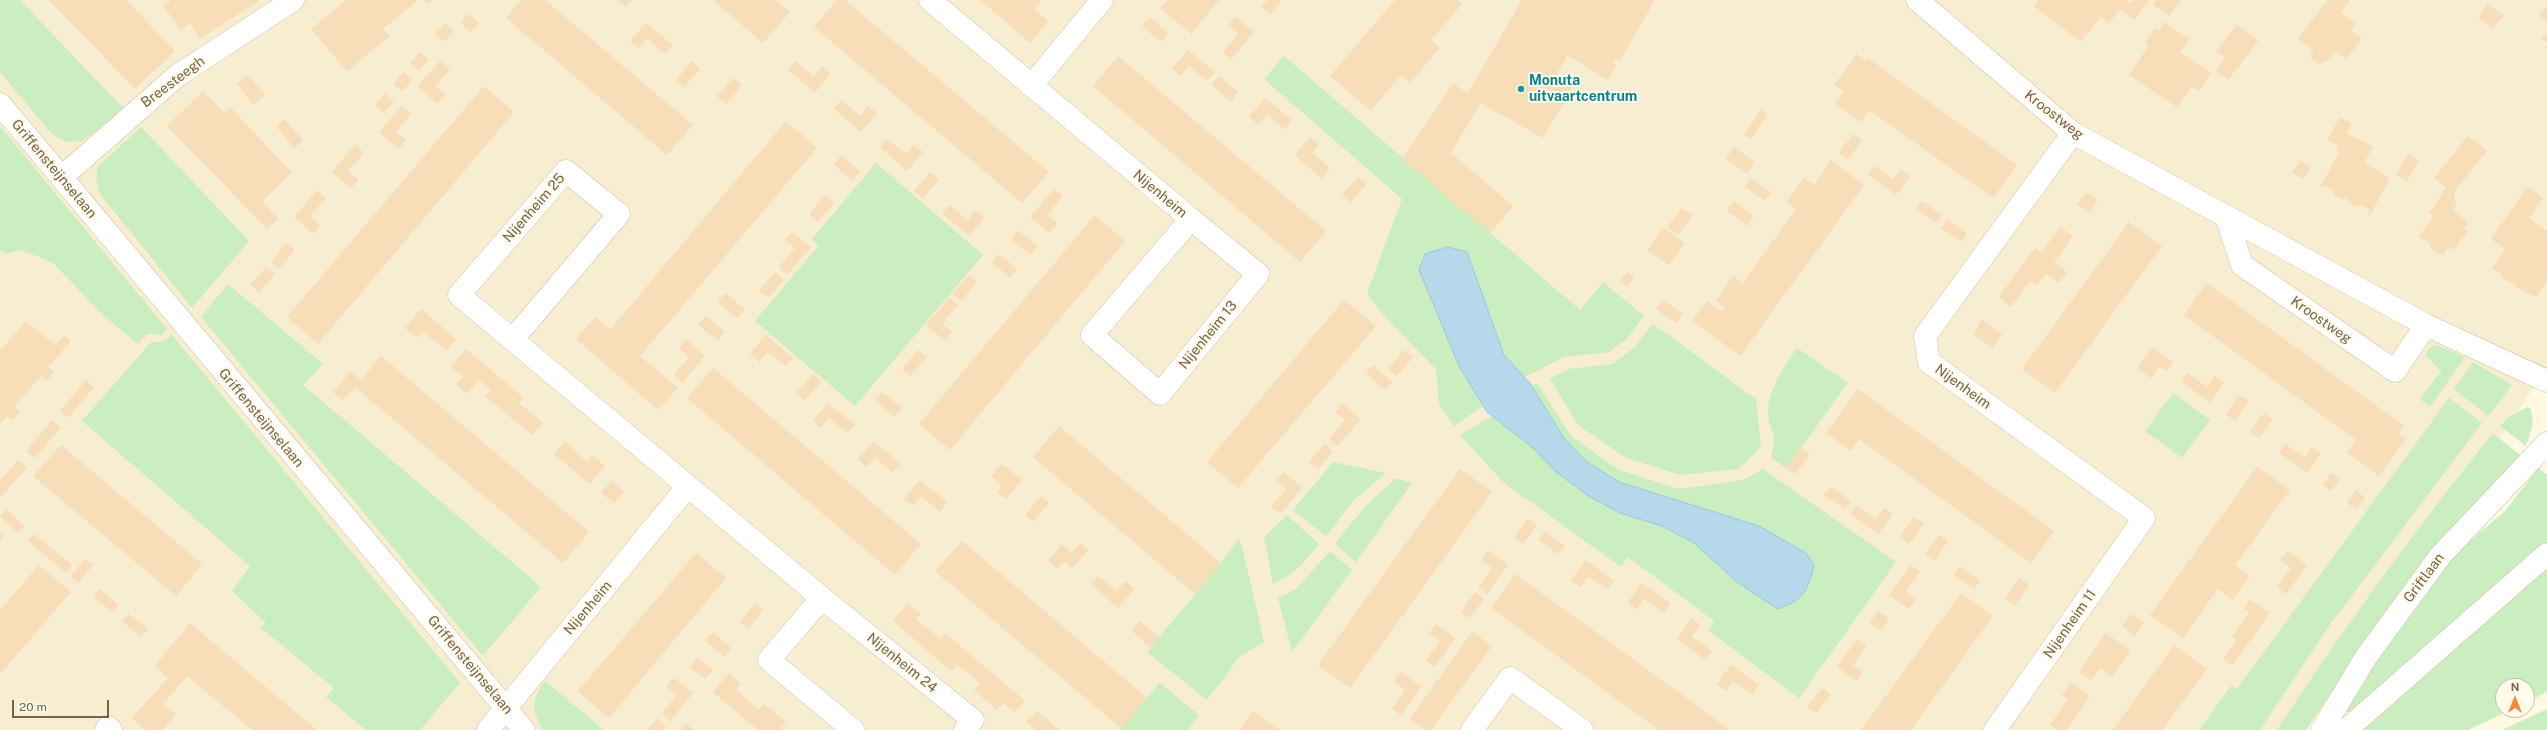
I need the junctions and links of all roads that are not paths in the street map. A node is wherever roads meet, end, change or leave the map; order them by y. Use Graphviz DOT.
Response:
graph roads {
  1 [pos="293,0"];
  2 [pos="930,0"];
  3 [pos="1102,0"];
  4 [pos="1931,4"];
  5 [pos="1031,86"];
  6 [pos="0,104"];
  7 [pos="2073,133"];
  8 [pos="62,177"];
  9 [pos="1191,219"];
  10 [pos="2227,219"];
  11 [pos="2426,325"];
  12 [pos="1092,335"];
  13 [pos="513,339"];
  14 [pos="2547,381"];
  15 [pos="2547,442"];
  16 [pos="688,486"];
  17 [pos="2144,518"];
  18 [pos="2547,554"];
  19 [pos="822,598"];
  20 [pos="507,708"];
  21 [pos="106,730"];
  22 [pos="112,730"];
  23 [pos="488,730"];
  24 [pos="524,730"];
  25 [pos="853,730"];
  26 [pos="965,730"];
  27 [pos="1472,730"];
  28 [pos="1582,730"];
  29 [pos="1995,730"];
  30 [pos="2322,730"];
  31 [pos="2346,730"];
  1 -- 8 [label="street, Breesteegh"];
  2 -- 5 [label="street, Nijenheim"];
  3 -- 5 [label="street"];
  4 -- 7 [label="street, Kroostweg"];
  5 -- 9 [label="street, Nijenheim"];
  6 -- 8 [label="street, Griffensteijnselaan"];
  7 -- 10 [label="street, Kroostweg"];
  7 -- 17 [label="street, Nijenheim"];
  8 -- 20 [label="street, Griffensteijnselaan"];
  9 -- 12 [label="street, Nijenheim"];
  9 -- 12 [label="street, Nijenheim 13"];
  10 -- 11 [label="street, Kroostweg"];
  10 -- 11 [label="street, Kroostweg"];
  11 -- 14 [label="street, Kroostweg"];
  13 -- 13 [label="street, Nijenheim 25"];
  13 -- 16 [label="street, Nijenheim 25"];
  15 -- 30 [label="street, Griftlaan"];
  16 -- 19 [label="street, Nijenheim 24"];
  16 -- 20 [label="street, Nijenheim"];
  17 -- 29 [label="street, Nijenheim 11"];
  18 -- 31 [label="street"];
  19 -- 25 [label="street"];
  19 -- 26 [label="street, Nijenheim 24"];
  20 -- 23 [label="street, Nijenheim"];
  20 -- 24 [label="street, Griffensteijnselaan"];
  21 -- 22 [label="street"];
  27 -- 28 [label="street"];
}
